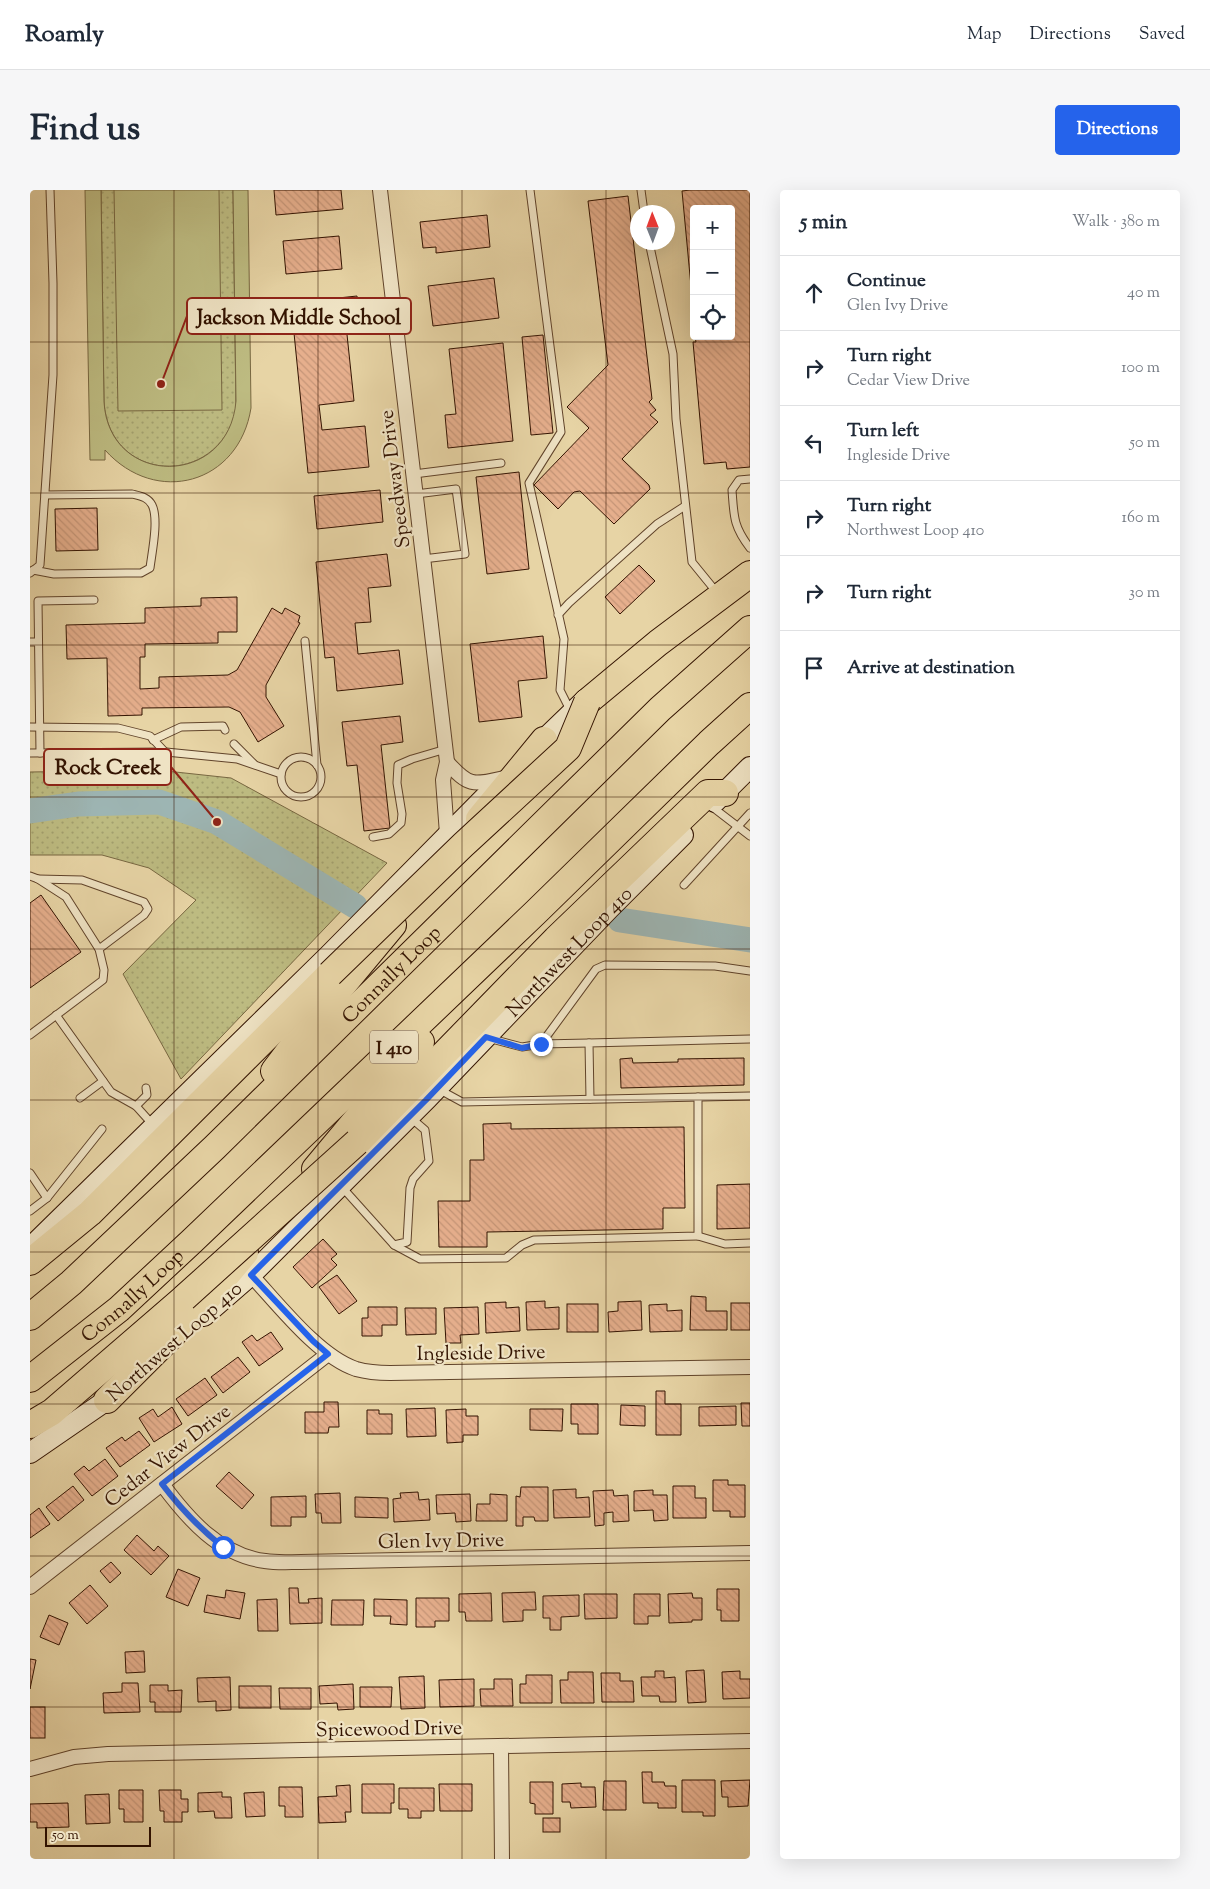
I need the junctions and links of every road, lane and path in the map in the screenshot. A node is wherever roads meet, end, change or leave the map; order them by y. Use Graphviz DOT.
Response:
graph roads {
  1 [pos="50,190"];
  2 [pos="380,190"];
  3 [pos="530,190"];
  4 [pos="641,190"];
  5 [pos="643,205"];
  6 [pos="651,250"];
  7 [pos="501,464"];
  8 [pos="414,474"];
  9 [pos="750,479"];
  10 [pos="416,494"];
  11 [pos="45,495"];
  12 [pos="685,506"];
  13 [pos="750,548"];
  14 [pos="423,559"];
  15 [pos="750,561"];
  16 [pos="32,571"];
  17 [pos="750,574"];
  18 [pos="714,589"];
  19 [pos="94,600"];
  20 [pos="558,615"];
  21 [pos="750,629"];
  22 [pos="304,641"];
  23 [pos="30,642"];
  24 [pos="38,642"];
  25 [pos="750,706"];
  26 [pos="579,708"];
  27 [pos="30,727"];
  28 [pos="40,727"];
  29 [pos="225,730"];
  30 [pos="153,740"];
  31 [pos="544,740"];
  32 [pos="234,744"];
  33 [pos="164,752"];
  34 [pos="30,753"];
  35 [pos="40,753"];
  36 [pos="447,756"];
  37 [pos="317,764"];
  38 [pos="256,766"];
  39 [pos="750,767"];
  40 [pos="281,774"];
  41 [pos="504,778"];
  42 [pos="718,800"];
  43 [pos="750,813"];
  44 [pos="738,826"];
  45 [pos="447,834"];
  46 [pos="750,836"];
  47 [pos="373,837"];
  48 [pos="30,876"];
  49 [pos="38,879"];
  50 [pos="684,886"];
  51 [pos="506,940"];
  52 [pos="99,949"];
  53 [pos="750,971"];
  54 [pos="56,1016"];
  55 [pos="30,1035"];
  56 [pos="486,1037"];
  57 [pos="750,1039"];
  58 [pos="589,1043"];
  59 [pos="541,1044"];
  60 [pos="103,1080"];
  61 [pos="146,1088"];
  62 [pos="437,1088"];
  63 [pos="750,1096"];
  64 [pos="698,1097"];
  65 [pos="80,1098"];
  66 [pos="590,1099"];
  67 [pos="136,1106"];
  68 [pos="409,1116"];
  69 [pos="155,1126"];
  70 [pos="102,1129"];
  71 [pos="215,1147"];
  72 [pos="30,1174"];
  73 [pos="340,1185"];
  74 [pos="47,1198"];
  75 [pos="30,1211"];
  76 [pos="698,1236"];
  77 [pos="750,1243"];
  78 [pos="394,1245"];
  79 [pos="30,1248"];
  80 [pos="30,1262"];
  81 [pos="251,1275"];
  82 [pos="30,1317"];
  83 [pos="328,1354"];
  84 [pos="750,1367"];
  85 [pos="30,1379"];
  86 [pos="107,1400"];
  87 [pos="30,1425"];
  88 [pos="30,1453"];
  89 [pos="162,1484"];
  90 [pos="750,1553"];
  91 [pos="30,1586"];
  92 [pos="750,1741"];
  93 [pos="501,1746"];
  94 [pos="30,1769"];
  95 [pos="502,1859"];
  1 -- 11 [label="lane"];
  2 -- 8 [label="street, Speedway Drive"];
  3 -- 20 [label="lane"];
  4 -- 5 [label="lane"];
  6 -- 12 [label="lane"];
  7 -- 8 [label="lane"];
  8 -- 10 [label="street, Speedway Drive"];
  9 -- 13 [label="lane"];
  10 -- 14 [label="street, Speedway Drive"];
  10 -- 14 [label="lane"];
  11 -- 16 [label="lane"];
  11 -- 16 [label="lane"];
  12 -- 18 [label="lane"];
  12 -- 20 [label="lane"];
  14 -- 36 [label="street, Speedway Drive"];
  15 -- 18 [label="main road"];
  17 -- 26 [label="highway"];
  18 -- 26 [label="main road"];
  19 -- 24 [label="lane"];
  20 -- 26 [label="lane"];
  21 -- 71 [label="highway, Connally Loop / I 410"];
  22 -- 37 [label="lane"];
  23 -- 24 [label="lane"];
  24 -- 28 [label="lane"];
  25 -- 51 [label="highway, Connally Loop / I 410"];
  26 -- 31 [label="main road"];
  26 -- 80 [label="highway, bridge"];
  27 -- 28 [label="lane"];
  28 -- 30 [label="lane"];
  28 -- 35 [label="lane"];
  29 -- 30 [label="lane"];
  30 -- 33 [label="lane"];
  31 -- 41 [label="main road"];
  31 -- 71 [label="highway"];
  32 -- 38 [label="lane"];
  33 -- 35 [label="lane"];
  33 -- 38 [label="lane"];
  34 -- 35 [label="lane"];
  36 -- 41 [label="street"];
  36 -- 45 [label="street, Speedway Drive"];
  36 -- 47 [label="lane"];
  37 -- 40 [label="lane"];
  37 -- 40 [label="lane"];
  38 -- 40 [label="lane"];
  39 -- 42 [label="main road, Northwest Loop 410"];
  41 -- 45 [label="main road"];
  42 -- 44 [label="lane"];
  42 -- 56 [label="main road, Northwest Loop 410"];
  42 -- 87 [label="highway, bridge"];
  43 -- 44 [label="lane"];
  44 -- 46 [label="lane"];
  44 -- 50 [label="lane"];
  45 -- 69 [label="main road"];
  48 -- 49 [label="lane"];
  49 -- 52 [label="lane"];
  49 -- 52 [label="lane"];
  51 -- 85 [label="highway, Connally Loop / I 410"];
  51 -- 86 [label="highway"];
  52 -- 54 [label="lane"];
  53 -- 59 [label="lane"];
  54 -- 55 [label="lane"];
  54 -- 60 [label="lane"];
  56 -- 59 [label="lane"];
  56 -- 62 [label="main road, Northwest Loop 410"];
  57 -- 58 [label="lane"];
  58 -- 59 [label="lane"];
  58 -- 66 [label="lane"];
  60 -- 65 [label="lane"];
  60 -- 67 [label="lane"];
  61 -- 67 [label="lane"];
  62 -- 66 [label="lane"];
  62 -- 68 [label="main road, Northwest Loop 410"];
  63 -- 64 [label="lane"];
  64 -- 66 [label="lane"];
  64 -- 76 [label="lane"];
  67 -- 69 [label="lane"];
  68 -- 73 [label="main road, Northwest Loop 410"];
  68 -- 78 [label="lane"];
  69 -- 79 [label="main road"];
  70 -- 74 [label="lane"];
  71 -- 82 [label="highway, Connally Loop / I 410"];
  72 -- 74 [label="lane"];
  73 -- 78 [label="lane"];
  73 -- 81 [label="main road, Northwest Loop 410"];
  74 -- 75 [label="lane"];
  76 -- 77 [label="lane"];
  76 -- 78 [label="lane"];
  81 -- 83 [label="street, Ingleside Drive"];
  81 -- 86 [label="main road, Northwest Loop 410"];
  83 -- 84 [label="street, Ingleside Drive"];
  83 -- 89 [label="street, Cedar View Drive"];
  86 -- 88 [label="main road, Northwest Loop 410"];
  89 -- 90 [label="street, Glen Ivy Drive"];
  89 -- 91 [label="street, Cedar View Drive"];
  92 -- 93 [label="street, Spicewood Drive"];
  93 -- 94 [label="street, Spicewood Drive"];
  93 -- 95 [label="street"];
}
